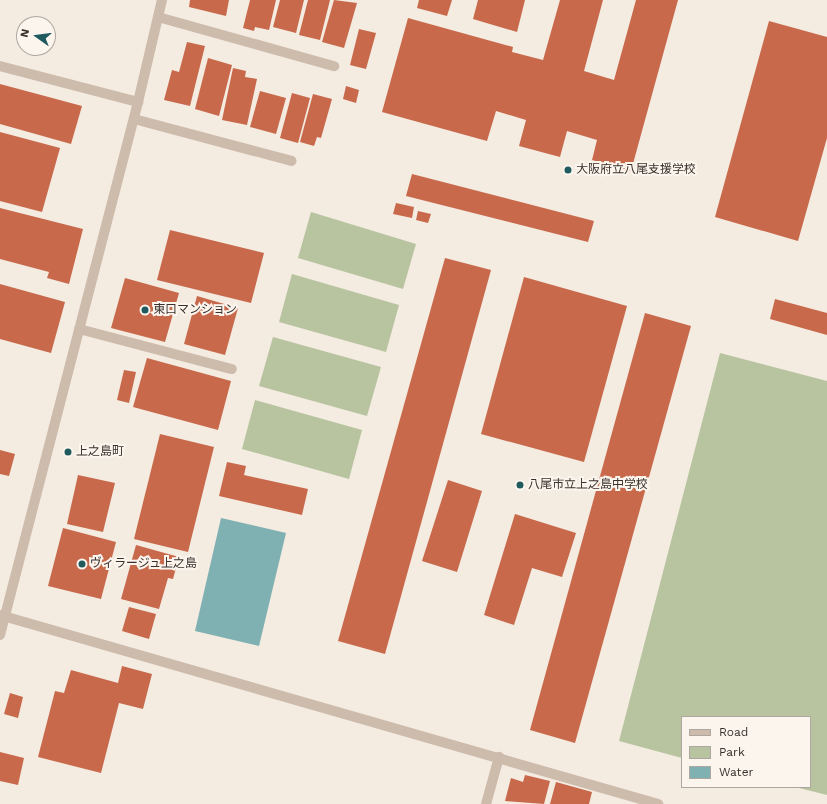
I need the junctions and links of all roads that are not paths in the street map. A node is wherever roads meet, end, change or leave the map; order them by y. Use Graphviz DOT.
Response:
graph roads {
  1 [pos="162,0"];
  2 [pos="158,17"];
  3 [pos="0,66"];
  4 [pos="334,66"];
  5 [pos="138,102"];
  6 [pos="134,119"];
  7 [pos="292,161"];
  8 [pos="80,329"];
  9 [pos="232,369"];
  10 [pos="3,616"];
  11 [pos="0,634"];
  12 [pos="499,757"];
  13 [pos="618,793"];
  14 [pos="486,804"];
  15 [pos="615,804"];
  16 [pos="658,804"];
  1 -- 2 [label="street"];
  2 -- 4 [label="street"];
  2 -- 5 [label="street"];
  3 -- 5 [label="street"];
  5 -- 6 [label="street"];
  6 -- 7 [label="street"];
  6 -- 8 [label="street"];
  8 -- 9 [label="street"];
  8 -- 10 [label="street"];
  10 -- 11 [label="street"];
  10 -- 12 [label="street"];
  12 -- 13 [label="street"];
  12 -- 14 [label="street"];
  13 -- 15 [label="street"];
  13 -- 16 [label="street"];
}
